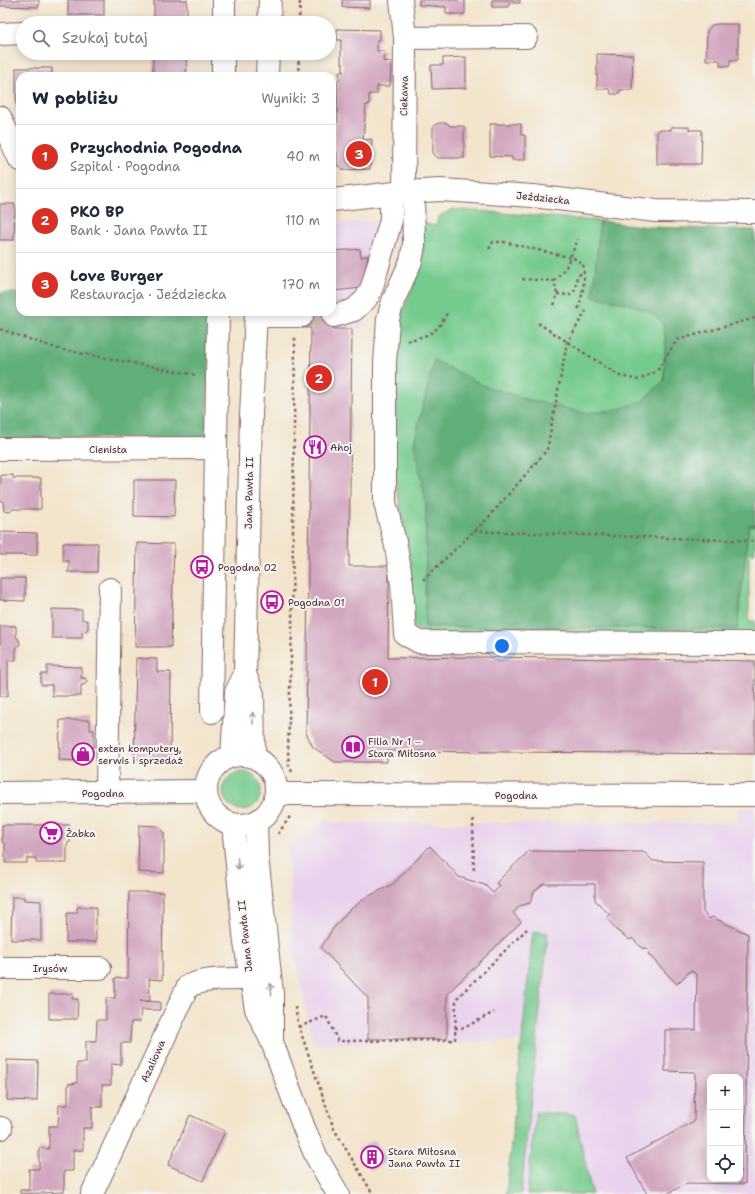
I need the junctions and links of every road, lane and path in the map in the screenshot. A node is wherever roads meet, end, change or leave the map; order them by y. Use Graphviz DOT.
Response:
graph roads {
  1 [pos="224,0"];
  2 [pos="270,0"];
  3 [pos="300,0"];
  4 [pos="401,0"];
  5 [pos="224,16"];
  6 [pos="269,16"];
  7 [pos="299,16"];
  8 [pos="16,33"];
  9 [pos="0,34"];
  10 [pos="526,37"];
  11 [pos="405,38"];
  12 [pos="223,60"];
  13 [pos="268,60"];
  14 [pos="299,60"];
  15 [pos="223,72"];
  16 [pos="267,72"];
  17 [pos="298,72"];
  18 [pos="0,117"];
  19 [pos="16,151"];
  20 [pos="402,192"];
  21 [pos="336,200"];
  22 [pos="755,212"];
  23 [pos="578,239"];
  24 [pos="489,249"];
  25 [pos="569,259"];
  26 [pos="584,272"];
  27 [pos="522,279"];
  28 [pos="554,281"];
  29 [pos="557,294"];
  30 [pos="554,306"];
  31 [pos="578,311"];
  32 [pos="586,311"];
  33 [pos="448,312"];
  34 [pos="336,315"];
  35 [pos="218,316"];
  36 [pos="256,316"];
  37 [pos="298,316"];
  38 [pos="755,318"];
  39 [pos="538,323"];
  40 [pos="0,329"];
  41 [pos="567,343"];
  42 [pos="385,347"];
  43 [pos="217,379"];
  44 [pos="216,448"];
  45 [pos="0,449"];
  46 [pos="474,531"];
  47 [pos="755,541"];
  48 [pos="110,589"];
  49 [pos="402,605"];
  50 [pos="755,643"];
  51 [pos="212,712"];
  52 [pos="243,756"];
  53 [pos="295,775"];
  54 [pos="205,791"];
  55 [pos="0,793"];
  56 [pos="107,793"];
  57 [pos="276,794"];
  58 [pos="755,795"];
  59 [pos="293,812"];
  60 [pos="473,819"];
  61 [pos="256,822"];
  62 [pos="233,825"];
  63 [pos="277,836"];
  64 [pos="474,873"];
  65 [pos="527,929"];
  66 [pos="0,968"];
  67 [pos="100,968"];
  68 [pos="250,979"];
  69 [pos="294,1004"];
  70 [pos="494,1012"];
  71 [pos="299,1028"];
  72 [pos="455,1028"];
  73 [pos="272,1042"];
  74 [pos="92,1194"];
  75 [pos="338,1194"];
  76 [pos="373,1194"];
  1 -- 5 [label="street"];
  2 -- 6 [label="street"];
  3 -- 7 [label="path"];
  4 -- 11 [label="street, Ciekawa"];
  8 -- 9 [label="street"];
  10 -- 11 [label="street"];
  11 -- 20 [label="street, Ciekawa"];
  12 -- 15 [label="street"];
  13 -- 16 [label="street"];
  14 -- 17 [label="path"];
  18 -- 19 [label="street"];
  20 -- 21 [label="street, Jeździecka"];
  20 -- 22 [label="street, Jeździecka"];
  20 -- 34 [label="street"];
  20 -- 42 [label="street"];
  23 -- 25 [label="path"];
  24 -- 25 [label="path"];
  25 -- 26 [label="path"];
  25 -- 28 [label="path"];
  26 -- 29 [label="path"];
  26 -- 31 [label="path"];
  27 -- 28 [label="path"];
  28 -- 29 [label="path"];
  29 -- 30 [label="path"];
  32 -- 41 [label="path"];
  33 -- 42 [label="path"];
  35 -- 43 [label="street"];
  36 -- 52 [label="street, Jana Pawła II"];
  37 -- 53 [label="path"];
  38 -- 41 [label="path"];
  39 -- 41 [label="path"];
  40 -- 43 [label="path"];
  41 -- 46 [label="path"];
  42 -- 49 [label="street"];
  43 -- 44 [label="street"];
  44 -- 45 [label="street, Cienista"];
  44 -- 51 [label="street"];
  46 -- 47 [label="path"];
  46 -- 49 [label="path"];
  48 -- 56 [label="street"];
  49 -- 50 [label="street"];
  52 -- 54 [label="street"];
  52 -- 57 [label="street"];
  54 -- 56 [label="street, Pogodna"];
  54 -- 62 [label="street"];
  55 -- 56 [label="street, Pogodna"];
  57 -- 58 [label="street, Pogodna"];
  57 -- 61 [label="street"];
  59 -- 63 [label="path"];
  60 -- 64 [label="path"];
  61 -- 62 [label="street"];
  73 -- 61 [label="street, Jana Pawła II, one-way"];
  62 -- 68 [label="street, Jana Pawła II, one-way"];
  65 -- 72 [label="path"];
  66 -- 67 [label="street, Irysów"];
  68 -- 73 [label="street, Jana Pawła II"];
  68 -- 74 [label="street, Azaliowa"];
  69 -- 71 [label="path"];
  70 -- 72 [label="path"];
  71 -- 72 [label="path"];
  71 -- 76 [label="path"];
  73 -- 75 [label="street, Jana Pawła II"];
}
